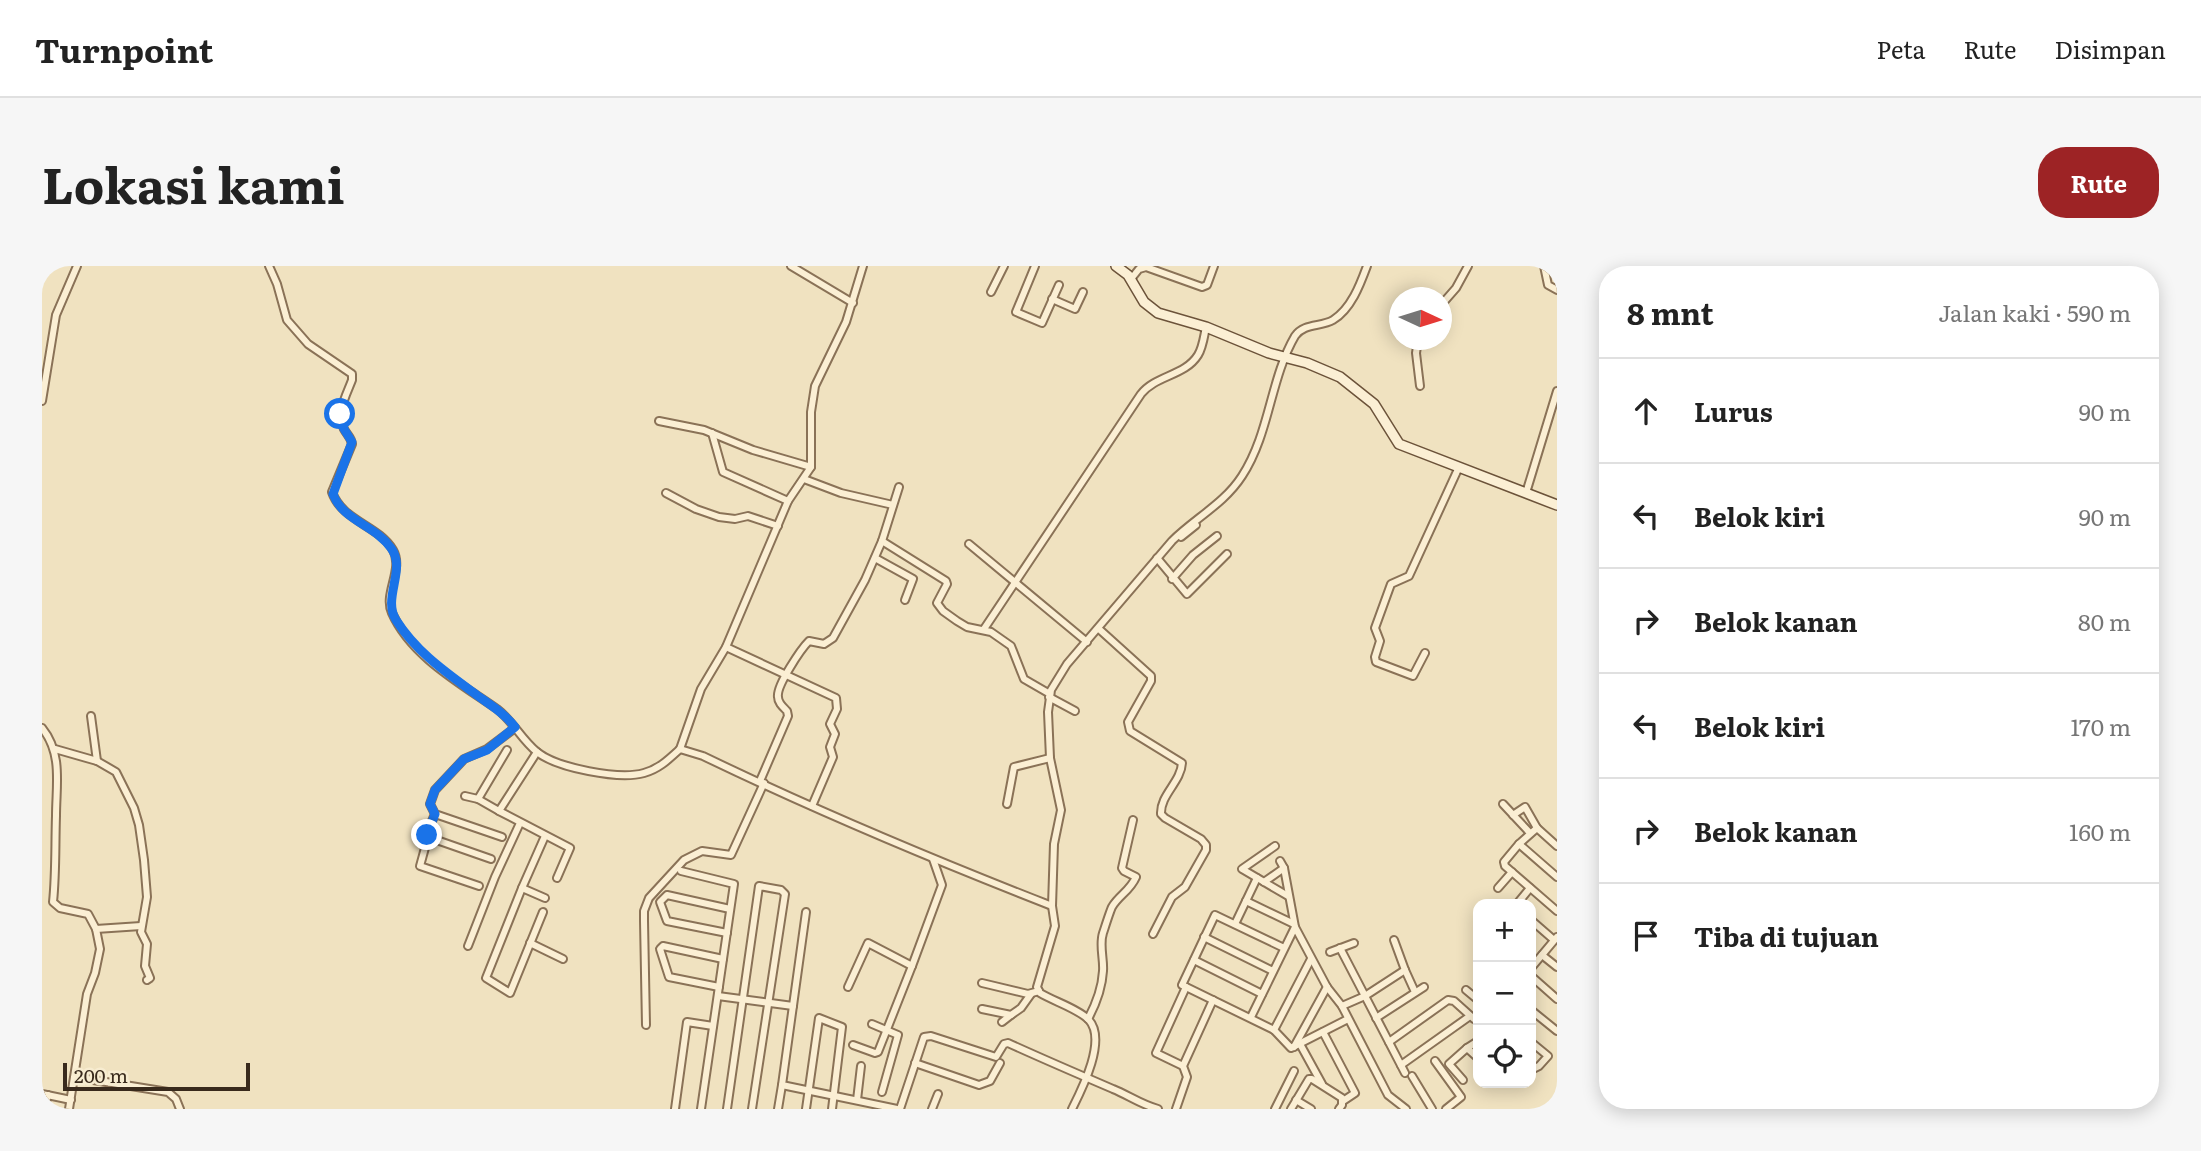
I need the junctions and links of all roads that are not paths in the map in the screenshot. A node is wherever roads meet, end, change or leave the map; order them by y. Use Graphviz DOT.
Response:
graph roads {
  1 [pos="77,266"];
  2 [pos="269,266"];
  3 [pos="790,266"];
  4 [pos="863,266"];
  5 [pos="1004,266"];
  6 [pos="1035,266"];
  7 [pos="1116,266"];
  8 [pos="1214,266"];
  9 [pos="1367,266"];
  10 [pos="1468,266"];
  11 [pos="1544,266"];
  12 [pos="1128,272"];
  13 [pos="1059,285"];
  14 [pos="1557,290"];
  15 [pos="991,292"];
  16 [pos="1083,292"];
  17 [pos="1452,292"];
  18 [pos="1052,299"];
  19 [pos="853,303"];
  20 [pos="1206,327"];
  21 [pos="1417,350"];
  22 [pos="1286,358"];
  23 [pos="1419,386"];
  24 [pos="1557,391"];
  25 [pos="42,401"];
  26 [pos="659,421"];
  27 [pos="712,433"];
  28 [pos="811,467"];
  29 [pos="1459,467"];
  30 [pos="804,480"];
  31 [pos="899,487"];
  32 [pos="1526,492"];
  33 [pos="666,493"];
  34 [pos="788,501"];
  35 [pos="893,505"];
  36 [pos="1557,505"];
  37 [pos="1196,525"];
  38 [pos="778,526"];
  39 [pos="1217,536"];
  40 [pos="882,541"];
  41 [pos="969,544"];
  42 [pos="1227,554"];
  43 [pos="875,558"];
  44 [pos="1158,560"];
  45 [pos="1172,579"];
  46 [pos="1016,582"];
  47 [pos="905,600"];
  48 [pos="984,629"];
  49 [pos="1099,629"];
  50 [pos="1087,642"];
  51 [pos="726,647"];
  52 [pos="1425,653"];
  53 [pos="787,676"];
  54 [pos="1049,695"];
  55 [pos="1076,711"];
  56 [pos="91,716"];
  57 [pos="515,727"];
  58 [pos="42,728"];
  59 [pos="55,749"];
  60 [pos="508,750"];
  61 [pos="680,750"];
  62 [pos="537,752"];
  63 [pos="1050,758"];
  64 [pos="97,761"];
  65 [pos="762,782"];
  66 [pos="465,796"];
  67 [pos="478,799"];
  68 [pos="1007,804"];
  69 [pos="1503,804"];
  70 [pos="812,806"];
  71 [pos="499,811"];
  72 [pos="435,814"];
  73 [pos="1513,814"];
  74 [pos="1133,820"];
  75 [pos="520,823"];
  76 [pos="1537,828"];
  77 [pos="1530,833"];
  78 [pos="545,836"];
  79 [pos="428,837"];
  80 [pos="502,837"];
  81 [pos="1519,844"];
  82 [pos="1275,846"];
  83 [pos="1557,846"];
  84 [pos="491,859"];
  85 [pos="933,859"];
  86 [pos="681,871"];
  87 [pos="1512,872"];
  88 [pos="1557,877"];
  89 [pos="556,878"];
  90 [pos="1261,880"];
  91 [pos="480,887"];
  92 [pos="1498,887"];
  93 [pos="522,888"];
  94 [pos="1530,888"];
  95 [pos="1288,896"];
  96 [pos="545,898"];
  97 [pos="1521,899"];
  98 [pos="1246,901"];
  99 [pos="1052,906"];
  100 [pos="730,909"];
  101 [pos="1557,911"];
  102 [pos="543,912"];
  103 [pos="806,912"];
  104 [pos="1235,924"];
  105 [pos="1536,924"];
  106 [pos="1295,925"];
  107 [pos="141,926"];
  108 [pos="96,929"];
  109 [pos="727,933"];
  110 [pos="1153,934"];
  111 [pos="1204,937"];
  112 [pos="1556,939"];
  113 [pos="1394,940"];
  114 [pos="530,943"];
  115 [pos="1354,943"];
  116 [pos="468,946"];
  117 [pos="1284,948"];
  118 [pos="1340,948"];
  119 [pos="1330,952"];
  120 [pos="1542,955"];
  121 [pos="564,959"];
  122 [pos="723,959"];
  123 [pos="1311,959"];
  124 [pos="1194,960"];
  125 [pos="1536,962"];
  126 [pos="912,966"];
  127 [pos="1557,967"];
  128 [pos="1405,970"];
  129 [pos="1273,971"];
  130 [pos="147,980"];
  131 [pos="1536,980"];
  132 [pos="982,983"];
  133 [pos="848,987"];
  134 [pos="1186,987"];
  135 [pos="1327,987"];
  136 [pos="1424,987"];
  137 [pos="1466,990"];
  138 [pos="1039,991"];
  139 [pos="718,992"];
  140 [pos="1415,992"];
  141 [pos="1031,994"];
  142 [pos="1262,994"];
  143 [pos="1364,996"];
  144 [pos="1473,996"];
  145 [pos="742,999"];
  146 [pos="1557,999"];
  147 [pos="1213,1000"];
  148 [pos="767,1003"];
  149 [pos="793,1006"];
  150 [pos="1342,1006"];
  151 [pos="982,1009"];
  152 [pos="1536,1014"];
  153 [pos="1011,1015"];
  154 [pos="1251,1017"];
  155 [pos="1376,1018"];
  156 [pos="1088,1019"];
  157 [pos="1348,1019"];
  158 [pos="1002,1022"];
  159 [pos="872,1024"];
  160 [pos="646,1025"];
  161 [pos="713,1026"];
  162 [pos="886,1030"];
  163 [pos="1274,1030"];
  164 [pos="1557,1031"];
  165 [pos="1323,1032"];
  166 [pos="1389,1042"];
  167 [pos="1473,1044"];
  168 [pos="853,1045"];
  169 [pos="1297,1045"];
  170 [pos="1536,1046"];
  171 [pos="1467,1048"];
  172 [pos="1473,1053"];
  173 [pos="1435,1061"];
  174 [pos="915,1063"];
  175 [pos="1000,1063"];
  176 [pos="1401,1065"];
  177 [pos="861,1066"];
  178 [pos="1183,1066"];
  179 [pos="1536,1068"];
  180 [pos="1294,1071"];
  181 [pos="75,1077"];
  182 [pos="1086,1079"];
  183 [pos="1463,1080"];
  184 [pos="1322,1084"];
  185 [pos="782,1086"];
  186 [pos="808,1090"];
  187 [pos="882,1092"];
  188 [pos="45,1094"];
  189 [pos="938,1094"];
  190 [pos="833,1096"];
  191 [pos="71,1100"];
  192 [pos="857,1100"];
  193 [pos="1296,1100"];
  194 [pos="1343,1101"];
  195 [pos="1395,1101"];
  196 [pos="44,1109"];
  197 [pos="69,1109"];
  198 [pos="180,1109"];
  199 [pos="675,1109"];
  200 [pos="701,1109"];
  201 [pos="727,1109"];
  202 [pos="752,1109"];
  203 [pos="778,1109"];
  204 [pos="806,1109"];
  205 [pos="832,1109"];
  206 [pos="898,1109"];
  207 [pos="932,1109"];
  208 [pos="1072,1109"];
  209 [pos="1158,1109"];
  210 [pos="1176,1109"];
  211 [pos="1275,1109"];
  212 [pos="1291,1109"];
  213 [pos="1311,1109"];
  214 [pos="1339,1109"];
  215 [pos="1389,1109"];
  216 [pos="1406,1109"];
  217 [pos="1432,1109"];
  218 [pos="1446,1109"];
  1 -- 25 [label="street"];
  2 -- 57 [label="street"];
  3 -- 19 [label="street"];
  4 -- 19 [label="street"];
  5 -- 15 [label="street"];
  6 -- 18 [label="street"];
  7 -- 12 [label="street"];
  8 -- 12 [label="street"];
  9 -- 22 [label="street"];
  10 -- 17 [label="street"];
  11 -- 14 [label="street"];
  12 -- 20 [label="street"];
  13 -- 18 [label="street"];
  16 -- 18 [label="street"];
  19 -- 28 [label="street"];
  20 -- 22 [label="street"];
  20 -- 46 [label="street"];
  21 -- 23 [label="street"];
  22 -- 29 [label="street"];
  22 -- 44 [label="street"];
  24 -- 32 [label="street"];
  26 -- 27 [label="street"];
  27 -- 28 [label="street"];
  27 -- 34 [label="street"];
  28 -- 30 [label="street"];
  29 -- 32 [label="street"];
  29 -- 52 [label="street"];
  30 -- 34 [label="street"];
  30 -- 35 [label="street"];
  31 -- 35 [label="street"];
  32 -- 36 [label="street"];
  33 -- 38 [label="street"];
  34 -- 38 [label="street"];
  35 -- 40 [label="street"];
  37 -- 44 [label="street"];
  38 -- 51 [label="street"];
  39 -- 45 [label="street"];
  40 -- 43 [label="street"];
  40 -- 48 [label="street"];
  41 -- 46 [label="street"];
  42 -- 45 [label="street"];
  43 -- 47 [label="street"];
  43 -- 53 [label="street"];
  44 -- 45 [label="street"];
  44 -- 49 [label="street"];
  46 -- 48 [label="street"];
  46 -- 50 [label="street"];
  48 -- 54 [label="street"];
  49 -- 50 [label="street"];
  49 -- 110 [label="street"];
  50 -- 54 [label="street"];
  51 -- 53 [label="street"];
  51 -- 61 [label="street"];
  53 -- 65 [label="street"];
  53 -- 70 [label="street"];
  54 -- 55 [label="street"];
  54 -- 63 [label="street"];
  56 -- 64 [label="street"];
  57 -- 62 [label="street"];
  57 -- 72 [label="street"];
  58 -- 59 [label="street"];
  59 -- 64 [label="street"];
  59 -- 108 [label="street"];
  60 -- 67 [label="street"];
  61 -- 62 [label="street"];
  61 -- 65 [label="street"];
  62 -- 71 [label="street"];
  63 -- 68 [label="street"];
  63 -- 99 [label="street"];
  64 -- 107 [label="street"];
  65 -- 70 [label="street"];
  65 -- 160 [label="street"];
  66 -- 67 [label="street"];
  67 -- 71 [label="street"];
  69 -- 73 [label="street"];
  70 -- 85 [label="street"];
  71 -- 75 [label="street"];
  72 -- 79 [label="street"];
  72 -- 80 [label="street"];
  73 -- 76 [label="street"];
  73 -- 77 [label="street"];
  74 -- 156 [label="street"];
  75 -- 78 [label="street"];
  75 -- 116 [label="street"];
  76 -- 77 [label="street"];
  76 -- 83 [label="street"];
  77 -- 81 [label="street"];
  78 -- 89 [label="street"];
  78 -- 93 [label="street"];
  79 -- 84 [label="street"];
  79 -- 91 [label="street"];
  81 -- 87 [label="street"];
  81 -- 88 [label="street"];
  82 -- 90 [label="street"];
  85 -- 99 [label="street"];
  85 -- 126 [label="street"];
  86 -- 100 [label="street"];
  87 -- 92 [label="street"];
  87 -- 94 [label="street"];
  90 -- 95 [label="street"];
  90 -- 95 [label="street"];
  90 -- 98 [label="street"];
  93 -- 96 [label="street"];
  93 -- 114 [label="street"];
  94 -- 97 [label="street"];
  94 -- 101 [label="street"];
  95 -- 106 [label="street"];
  98 -- 104 [label="street"];
  98 -- 106 [label="street"];
  99 -- 138 [label="street"];
  100 -- 109 [label="street"];
  100 -- 109 [label="street"];
  102 -- 114 [label="street"];
  103 -- 149 [label="street"];
  104 -- 111 [label="street"];
  104 -- 117 [label="street"];
  105 -- 112 [label="street"];
  106 -- 117 [label="street"];
  106 -- 123 [label="street"];
  107 -- 108 [label="street"];
  107 -- 130 [label="street"];
  108 -- 181 [label="street"];
  109 -- 122 [label="street"];
  111 -- 124 [label="street"];
  111 -- 129 [label="street"];
  112 -- 120 [label="street"];
  113 -- 128 [label="street"];
  114 -- 121 [label="street"];
  115 -- 118 [label="street"];
  117 -- 129 [label="street"];
  118 -- 119 [label="street"];
  118 -- 143 [label="street"];
  120 -- 125 [label="street"];
  120 -- 127 [label="street"];
  122 -- 139 [label="street"];
  122 -- 139 [label="street"];
  123 -- 135 [label="street"];
  123 -- 163 [label="street"];
  124 -- 134 [label="street"];
  124 -- 142 [label="street"];
  126 -- 133 [label="street"];
  126 -- 162 [label="street"];
  128 -- 140 [label="street"];
  128 -- 143 [label="street"];
  129 -- 142 [label="street"];
  131 -- 146 [label="street"];
  132 -- 141 [label="street"];
  134 -- 147 [label="street"];
  134 -- 178 [label="street"];
  135 -- 150 [label="street"];
  135 -- 169 [label="street"];
  136 -- 140 [label="street"];
  137 -- 144 [label="street"];
  138 -- 141 [label="street"];
  138 -- 156 [label="street"];
  139 -- 145 [label="street"];
  139 -- 161 [label="street"];
  140 -- 155 [label="street"];
  141 -- 153 [label="street"];
  142 -- 154 [label="street"];
  143 -- 150 [label="street"];
  143 -- 155 [label="street"];
  145 -- 148 [label="street"];
  145 -- 148 [label="street"];
  145 -- 201 [label="street"];
  147 -- 154 [label="street"];
  147 -- 178 [label="street"];
  148 -- 149 [label="street"];
  148 -- 202 [label="street"];
  149 -- 185 [label="street"];
  150 -- 157 [label="street"];
  151 -- 153 [label="street"];
  152 -- 164 [label="street"];
  153 -- 158 [label="street"];
  154 -- 163 [label="street"];
  155 -- 166 [label="street"];
  156 -- 182 [label="street"];
  157 -- 165 [label="street"];
  157 -- 195 [label="street"];
  159 -- 162 [label="street"];
  161 -- 199 [label="street"];
  161 -- 200 [label="street"];
  162 -- 168 [label="street"];
  162 -- 187 [label="street"];
  163 -- 169 [label="street"];
  165 -- 169 [label="street"];
  165 -- 194 [label="street"];
  166 -- 176 [label="street"];
  166 -- 176 [label="street"];
  167 -- 171 [label="street"];
  169 -- 184 [label="street"];
  170 -- 179 [label="street"];
  171 -- 172 [label="street"];
  171 -- 183 [label="street"];
  173 -- 218 [label="street"];
  174 -- 175 [label="street"];
  174 -- 182 [label="street"];
  174 -- 206 [label="street"];
  176 -- 217 [label="street"];
  177 -- 192 [label="street"];
  178 -- 210 [label="street"];
  180 -- 211 [label="street"];
  181 -- 191 [label="street"];
  181 -- 198 [label="street"];
  182 -- 208 [label="street"];
  182 -- 209 [label="street"];
  184 -- 193 [label="street"];
  184 -- 194 [label="street"];
  185 -- 186 [label="street"];
  185 -- 203 [label="street"];
  186 -- 190 [label="street"];
  186 -- 190 [label="street"];
  186 -- 204 [label="street"];
  188 -- 191 [label="street"];
  188 -- 196 [label="street"];
  189 -- 207 [label="street"];
  190 -- 192 [label="street"];
  190 -- 205 [label="street"];
  191 -- 197 [label="street"];
  192 -- 206 [label="street"];
  193 -- 212 [label="street"];
  193 -- 213 [label="street"];
  194 -- 214 [label="street"];
  195 -- 215 [label="street"];
  195 -- 216 [label="street"];
}
